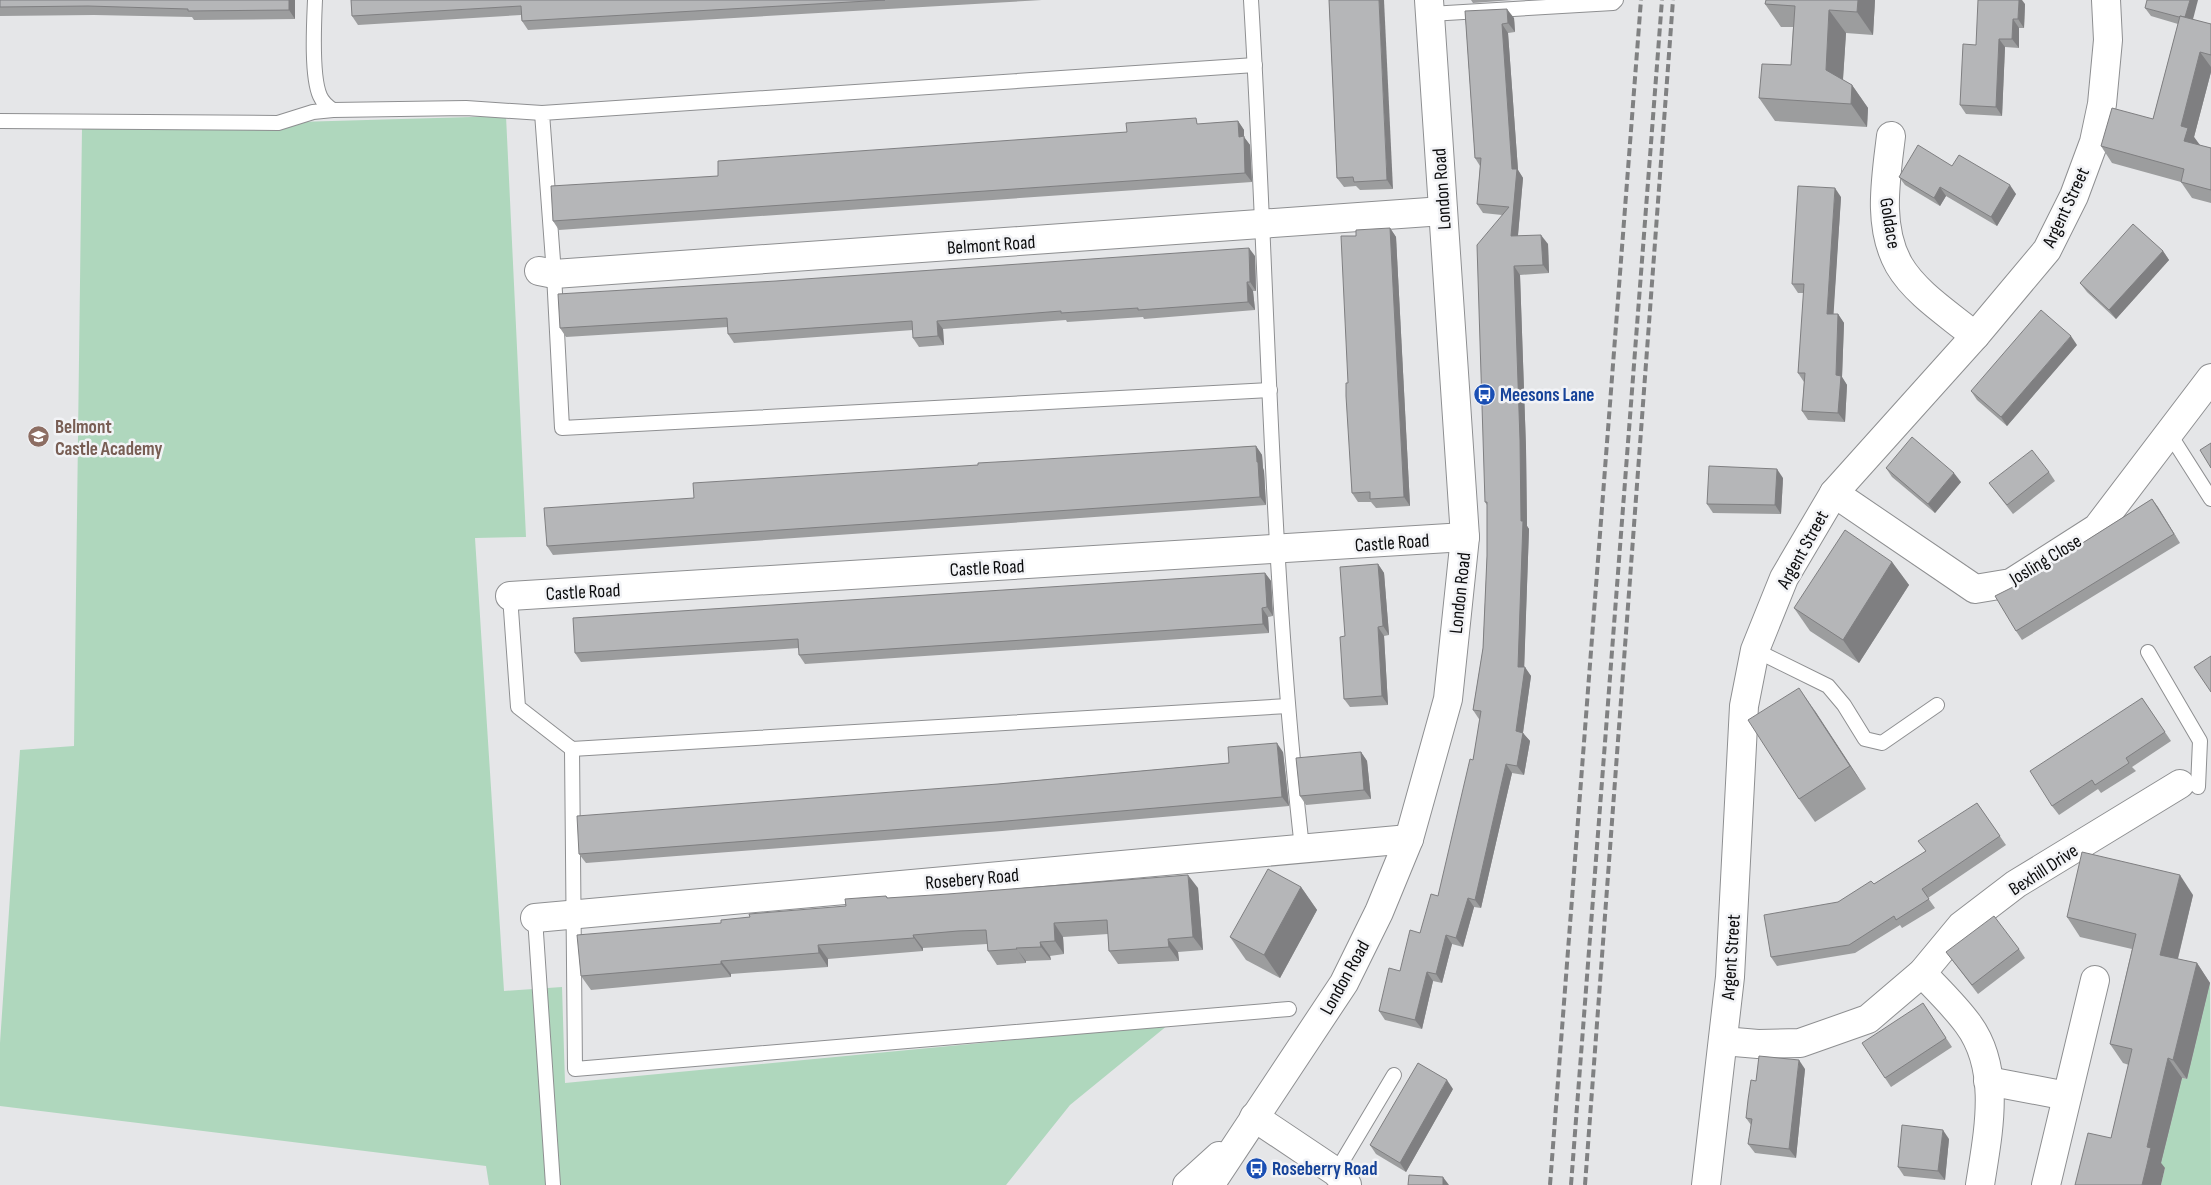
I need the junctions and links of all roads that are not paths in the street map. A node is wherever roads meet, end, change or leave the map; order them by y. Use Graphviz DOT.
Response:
graph roads {
  1 [pos="315,0"];
  2 [pos="1251,0"];
  3 [pos="1616,0"];
  4 [pos="2106,0"];
  5 [pos="1430,7"];
  6 [pos="1255,65"];
  7 [pos="333,110"];
  8 [pos="542,113"];
  9 [pos="0,121"];
  10 [pos="1891,136"];
  11 [pos="1443,211"];
  12 [pos="1264,224"];
  13 [pos="546,272"];
  14 [pos="1975,336"];
  15 [pos="2211,378"];
  16 [pos="1270,390"];
  17 [pos="2168,433"];
  18 [pos="1834,492"];
  19 [pos="2211,499"];
  20 [pos="1465,537"];
  21 [pos="1277,550"];
  22 [pos="510,596"];
  23 [pos="1755,650"];
  24 [pos="2148,652"];
  25 [pos="1937,705"];
  26 [pos="1288,706"];
  27 [pos="2205,739"];
  28 [pos="572,749"];
  29 [pos="2196,787"];
  30 [pos="1410,839"];
  31 [pos="1302,848"];
  32 [pos="572,914"];
  33 [pos="534,918"];
  34 [pos="1922,973"];
  35 [pos="2095,980"];
  36 [pos="1288,1009"];
  37 [pos="1723,1041"];
  38 [pos="1394,1075"];
  39 [pos="1988,1081"];
  40 [pos="2067,1096"];
  41 [pos="1248,1127"];
  42 [pos="1341,1178"];
  43 [pos="553,1185"];
  44 [pos="1187,1185"];
  45 [pos="1210,1185"];
  46 [pos="1706,1185"];
  47 [pos="1980,1185"];
  48 [pos="2046,1185"];
  1 -- 7 [label="lane"];
  2 -- 6 [label="lane"];
  3 -- 5 [label="lane"];
  4 -- 14 [label="street, Argent Street"];
  5 -- 11 [label="street, London Road"];
  6 -- 8 [label="lane"];
  6 -- 12 [label="lane"];
  7 -- 8 [label="lane"];
  7 -- 9 [label="lane"];
  8 -- 13 [label="lane"];
  10 -- 14 [label="street, Goldace"];
  11 -- 12 [label="street, Belmont Road"];
  11 -- 20 [label="street, London Road"];
  12 -- 13 [label="street, Belmont Road"];
  12 -- 16 [label="lane"];
  13 -- 16 [label="lane"];
  14 -- 18 [label="street, Argent Street"];
  15 -- 17 [label="street, Josling Close"];
  16 -- 21 [label="lane"];
  17 -- 18 [label="street, Josling Close"];
  17 -- 19 [label="lane"];
  18 -- 23 [label="street, Argent Street"];
  20 -- 21 [label="street, Castle Road"];
  20 -- 30 [label="street, London Road"];
  21 -- 22 [label="street, Castle Road"];
  21 -- 26 [label="lane"];
  22 -- 28 [label="lane"];
  23 -- 25 [label="lane"];
  23 -- 37 [label="street, Argent Street"];
  24 -- 27 [label="lane"];
  26 -- 28 [label="lane"];
  26 -- 31 [label="lane"];
  27 -- 29 [label="lane"];
  28 -- 32 [label="lane"];
  29 -- 34 [label="street, Bexhill Drive"];
  30 -- 31 [label="street, Rosebery Road"];
  30 -- 41 [label="street, London Road"];
  31 -- 32 [label="street, Rosebery Road"];
  32 -- 33 [label="street, Rosebery Road"];
  32 -- 36 [label="lane"];
  33 -- 43 [label="lane"];
  34 -- 37 [label="street, Bexhill Drive"];
  34 -- 39 [label="street"];
  35 -- 40 [label="street"];
  37 -- 46 [label="street, Argent Street"];
  38 -- 42 [label="lane"];
  39 -- 40 [label="street"];
  39 -- 47 [label="street"];
  40 -- 48 [label="street"];
  41 -- 42 [label="street"];
  41 -- 44 [label="street, London Road"];
  41 -- 45 [label="street, London Road"];
}
